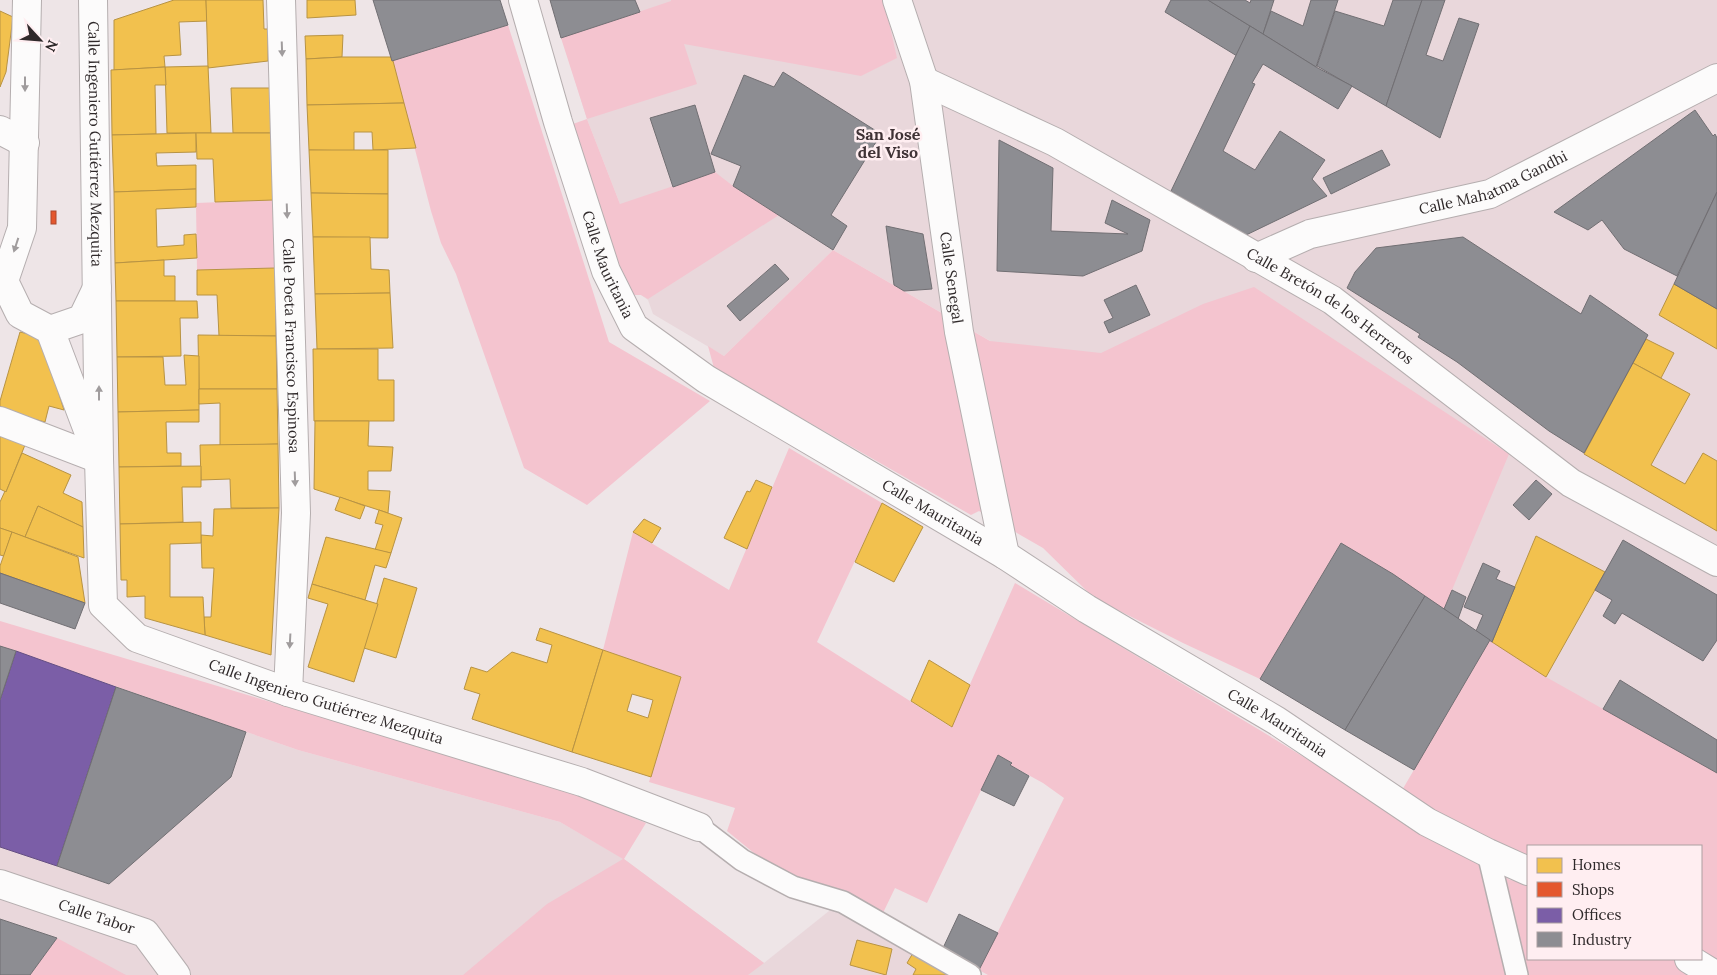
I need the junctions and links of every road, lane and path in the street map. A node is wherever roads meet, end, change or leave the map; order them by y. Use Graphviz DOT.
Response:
graph roads {
  1 [pos="27,0"];
  2 [pos="93,0"];
  3 [pos="281,0"];
  4 [pos="523,0"];
  5 [pos="898,0"];
  6 [pos="1717,78"];
  7 [pos="924,81"];
  8 [pos="0,130"];
  9 [pos="25,143"];
  10 [pos="1256,258"];
  11 [pos="1,286"];
  12 [pos="98,288"];
  13 [pos="50,330"];
  14 [pos="0,421"];
  15 [pos="99,459"];
  16 [pos="1005,555"];
  17 [pos="1717,562"];
  18 [pos="288,692"];
  19 [pos="699,827"];
  20 [pos="1488,853"];
  21 [pos="1527,871"];
  22 [pos="0,884"];
  23 [pos="1691,960"];
  24 [pos="176,975"];
  25 [pos="970,975"];
  26 [pos="1517,975"];
  27 [pos="1715,975"];
  1 -- 9 [label="street, one-way"];
  2 -- 12 [label="street, Calle Ingeniero Gutiérrez Mezquita"];
  3 -- 18 [label="street, Calle Poeta Francisco Espinosa, one-way"];
  4 -- 16 [label="street, Calle Mauritania"];
  5 -- 7 [label="street, Calle Senegal"];
  6 -- 10 [label="street, Calle Mahatma Gandhi"];
  7 -- 10 [label="street, Calle Bretón de los Herreros"];
  7 -- 16 [label="street, Calle Senegal"];
  8 -- 9 [label="street"];
  9 -- 11 [label="street, one-way"];
  10 -- 17 [label="street, Calle Bretón de los Herreros"];
  11 -- 13 [label="street"];
  12 -- 13 [label="street, Calle Ingeniero Gutiérrez Mezquita"];
  15 -- 12 [label="street, Calle Ingeniero Gutiérrez Mezquita, one-way"];
  13 -- 15 [label="street, Calle Ingeniero Gutiérrez Mezquita"];
  14 -- 15 [label="street"];
  15 -- 18 [label="street, Calle Ingeniero Gutiérrez Mezquita"];
  16 -- 20 [label="street, Calle Mauritania"];
  18 -- 19 [label="street, Calle Ingeniero Gutiérrez Mezquita"];
  19 -- 25 [label="lane"];
  20 -- 21 [label="street, Calle Mauritania"];
  20 -- 26 [label="lane"];
  22 -- 24 [label="street, Calle Tabor"];
  23 -- 27 [label="street"];
}
